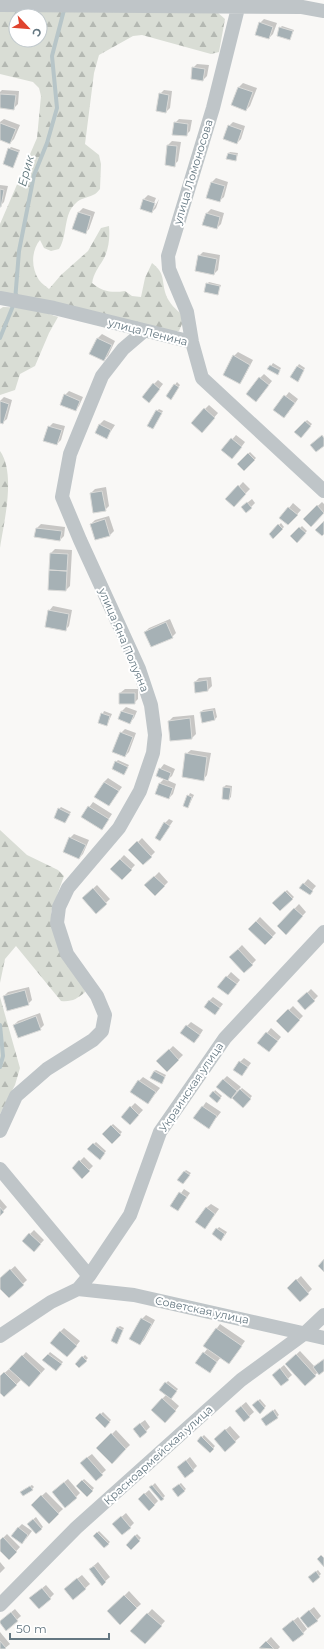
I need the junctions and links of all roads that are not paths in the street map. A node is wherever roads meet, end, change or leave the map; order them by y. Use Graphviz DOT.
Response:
graph roads {
  1 [pos="240,3"];
  2 [pos="0,6"];
  3 [pos="324,12"];
  4 [pos="0,298"];
  5 [pos="144,331"];
  6 [pos="192,342"];
  7 [pos="324,491"];
  8 [pos="324,932"];
  9 [pos="0,1131"];
  10 [pos="0,1169"];
  11 [pos="89,1276"];
  12 [pos="78,1289"];
  13 [pos="324,1315"];
  14 [pos="305,1333"];
  15 [pos="0,1336"];
  16 [pos="324,1338"];
  17 [pos="0,1605"];
  1 -- 2 [label="street"];
  1 -- 3 [label="street"];
  1 -- 6 [label="street, улица Ломоносова"];
  4 -- 5 [label="street, улица Ленина"];
  5 -- 6 [label="street, улица Ленина"];
  5 -- 9 [label="street, улица Яна Полуяна"];
  6 -- 7 [label="street, улица Ленина"];
  8 -- 11 [label="street, Украинская улица"];
  10 -- 11 [label="street"];
  11 -- 12 [label="street, Украинская улица"];
  12 -- 14 [label="street, Советская улица"];
  12 -- 15 [label="street, Украинская улица"];
  13 -- 14 [label="street, Красноармейская улица"];
  14 -- 16 [label="street, Советская улица"];
  14 -- 17 [label="street, Красноармейская улица"];
}
